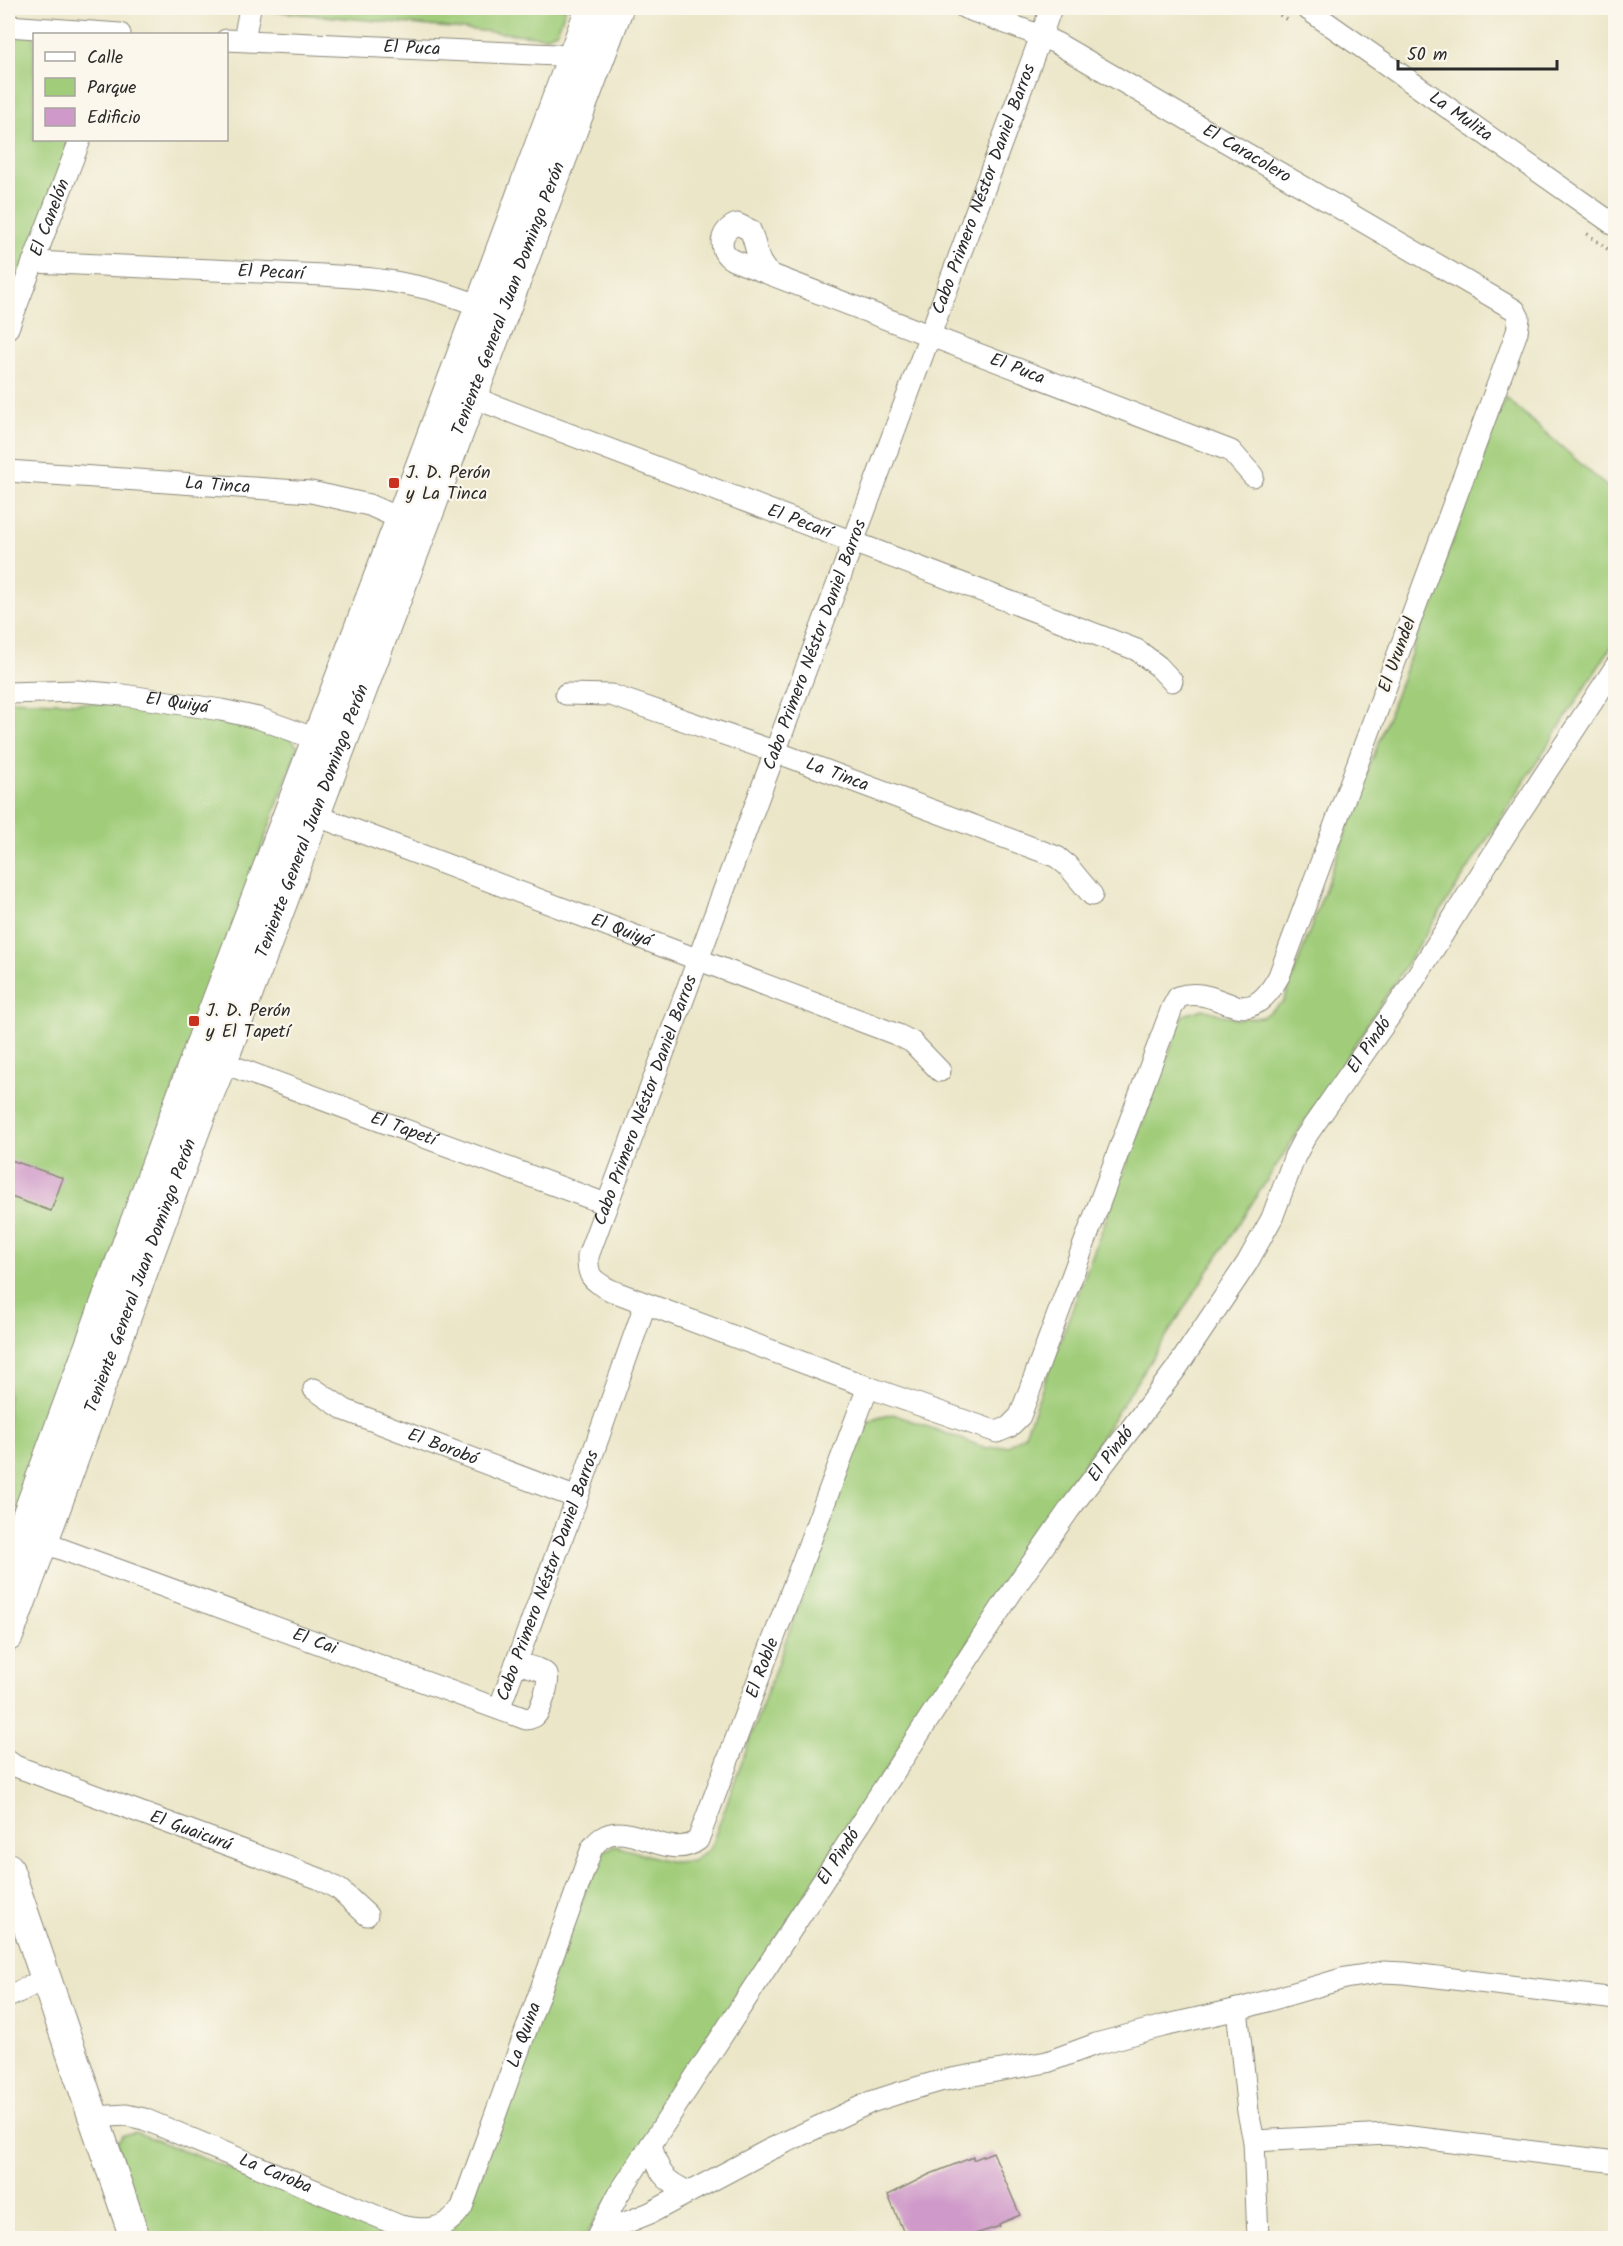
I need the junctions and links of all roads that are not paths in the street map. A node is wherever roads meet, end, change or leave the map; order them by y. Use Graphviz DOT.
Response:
graph roads {
  1 [pos="250,8"];
  2 [pos="591,8"];
  3 [pos="618,8"];
  4 [pos="964,8"];
  5 [pos="1051,8"];
  6 [pos="1306,8"];
  7 [pos="9,23"];
  8 [pos="110,33"];
  9 [pos="1041,36"];
  10 [pos="236,40"];
  11 [pos="584,63"];
  12 [pos="80,141"];
  13 [pos="1616,226"];
  14 [pos="33,262"];
  15 [pos="772,275"];
  16 [pos="491,310"];
  17 [pos="1519,318"];
  18 [pos="8,328"];
  19 [pos="929,335"];
  20 [pos="461,393"];
  21 [pos="8,471"];
  22 [pos="1253,476"];
  23 [pos="411,524"];
  24 [pos="854,542"];
  25 [pos="1616,666"];
  26 [pos="1172,681"];
  27 [pos="8,693"];
  28 [pos="566,694"];
  29 [pos="329,743"];
  30 [pos="776,752"];
  31 [pos="303,811"];
  32 [pos="1092,895"];
  33 [pos="698,962"];
  34 [pos="211,1058"];
  35 [pos="940,1071"];
  36 [pos="606,1204"];
  37 [pos="645,1305"];
  38 [pos="868,1387"];
  39 [pos="314,1389"];
  40 [pos="577,1498"];
  41 [pos="30,1538"];
  42 [pos="8,1568"];
  43 [pos="8,1636"];
  44 [pos="516,1663"];
  45 [pos="499,1709"];
  46 [pos="8,1761"];
  47 [pos="592,1848"];
  48 [pos="8,1868"];
  49 [pos="367,1915"];
  50 [pos="47,1978"];
  51 [pos="8,1997"];
  52 [pos="1616,2000"];
  53 [pos="1237,2009"];
  54 [pos="94,2117"];
  55 [pos="1254,2141"];
  56 [pos="651,2144"];
  57 [pos="1616,2162"];
  58 [pos="689,2192"];
  59 [pos="454,2219"];
  60 [pos="598,2236"];
  61 [pos="135,2238"];
  62 [pos="1258,2238"];
  1 -- 10 [label="street"];
  2 -- 11 [label="main road, Teniente General Juan Domingo Perón"];
  3 -- 11 [label="main road, Teniente General Juan Domingo Perón"];
  4 -- 9 [label="street, El Caracolero"];
  5 -- 9 [label="street, Cabo Primero Néstor Daniel Barros"];
  6 -- 13 [label="street, La Mulita"];
  7 -- 8 [label="street"];
  9 -- 17 [label="street, El Caracolero"];
  9 -- 19 [label="street, Cabo Primero Néstor Daniel Barros"];
  10 -- 11 [label="street, El Puca"];
  11 -- 16 [label="main road, Teniente General Juan Domingo Perón"];
  12 -- 14 [label="street, El Canelón"];
  14 -- 16 [label="street, El Pecarí"];
  14 -- 18 [label="street, El Canelón"];
  15 -- 19 [label="street, El Puca"];
  16 -- 20 [label="main road, Teniente General Juan Domingo Perón"];
  17 -- 38 [label="street, El Urundel"];
  19 -- 22 [label="street, El Puca"];
  19 -- 24 [label="street, Cabo Primero Néstor Daniel Barros"];
  20 -- 23 [label="main road, Teniente General Juan Domingo Perón"];
  20 -- 24 [label="street, El Pecarí"];
  21 -- 23 [label="street, La Tinca"];
  23 -- 29 [label="main road, Teniente General Juan Domingo Perón"];
  24 -- 26 [label="street, El Pecarí"];
  24 -- 30 [label="street, Cabo Primero Néstor Daniel Barros"];
  25 -- 56 [label="street, El Pindó"];
  27 -- 29 [label="street, El Quiyá"];
  28 -- 30 [label="street, La Tinca"];
  29 -- 31 [label="main road, Teniente General Juan Domingo Perón"];
  30 -- 32 [label="street, La Tinca"];
  30 -- 33 [label="street, Cabo Primero Néstor Daniel Barros"];
  31 -- 33 [label="street, El Quiyá"];
  31 -- 34 [label="main road, Teniente General Juan Domingo Perón"];
  33 -- 35 [label="street, El Quiyá"];
  33 -- 36 [label="street, Cabo Primero Néstor Daniel Barros"];
  34 -- 36 [label="street, El Tapetí"];
  34 -- 41 [label="main road, Teniente General Juan Domingo Perón"];
  36 -- 37 [label="street, Cabo Primero Néstor Daniel Barros"];
  37 -- 38 [label="street"];
  37 -- 40 [label="street, Cabo Primero Néstor Daniel Barros"];
  38 -- 47 [label="street, El Roble"];
  39 -- 40 [label="street, El Borobó"];
  40 -- 44 [label="street, Cabo Primero Néstor Daniel Barros"];
  41 -- 42 [label="main road, Teniente General Juan Domingo Perón"];
  41 -- 43 [label="main road, Teniente General Juan Domingo Perón"];
  41 -- 45 [label="street, El Cai"];
  44 -- 45 [label="street, Cabo Primero Néstor Daniel Barros"];
  44 -- 45 [label="street, El Cai"];
  46 -- 49 [label="street, El Guaicurú"];
  47 -- 59 [label="street, La Quina"];
  48 -- 50 [label="main road"];
  50 -- 51 [label="street"];
  50 -- 54 [label="main road"];
  52 -- 53 [label="street"];
  53 -- 55 [label="street"];
  53 -- 58 [label="street"];
  54 -- 59 [label="street, La Caroba"];
  54 -- 61 [label="main road"];
  55 -- 57 [label="street"];
  55 -- 62 [label="street"];
  56 -- 58 [label="street"];
  56 -- 60 [label="street, El Pindó"];
  58 -- 60 [label="street"];
}
